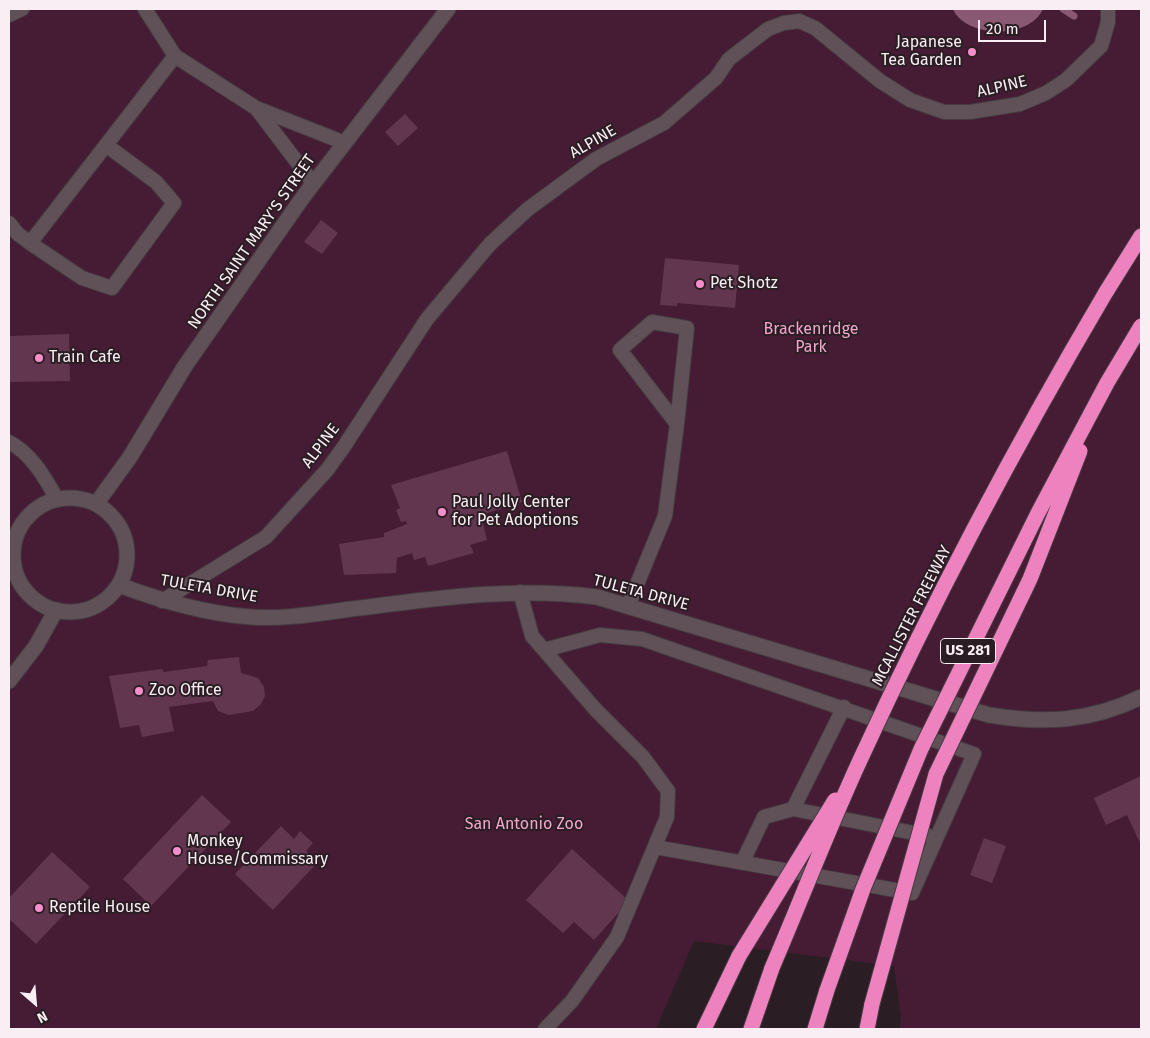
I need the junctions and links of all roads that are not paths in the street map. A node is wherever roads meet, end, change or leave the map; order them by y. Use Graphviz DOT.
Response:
graph roads {
  1 [pos="22,9"];
  2 [pos="145,9"];
  3 [pos="448,9"];
  4 [pos="1108,9"];
  5 [pos="9,14"];
  6 [pos="176,56"];
  7 [pos="256,108"];
  8 [pos="345,143"];
  9 [pos="106,145"];
  10 [pos="312,183"];
  11 [pos="9,223"];
  12 [pos="1141,236"];
  13 [pos="30,243"];
  14 [pos="1141,326"];
  15 [pos="1107,383"];
  16 [pos="678,424"];
  17 [pos="9,442"];
  18 [pos="57,499"];
  19 [pos="96,504"];
  20 [pos="119,585"];
  21 [pos="520,592"];
  22 [pos="162,601"];
  23 [pos="628,606"];
  24 [pos="56,610"];
  25 [pos="544,650"];
  26 [pos="9,681"];
  27 [pos="1141,698"];
  28 [pos="844,707"];
  29 [pos="860,759"];
  30 [pos="793,809"];
  31 [pos="937,838"];
  32 [pos="655,847"];
  33 [pos="743,861"];
  34 [pos="545,1029"];
  35 [pos="704,1029"];
  36 [pos="751,1029"];
  37 [pos="814,1029"];
  38 [pos="867,1029"];
  1 -- 5 [label="lane"];
  2 -- 6 [label="lane"];
  3 -- 8 [label="street, NORTH SAINT MARY'S STREET"];
  4 -- 22 [label="lane, ALPINE"];
  6 -- 7 [label="lane"];
  6 -- 9 [label="lane"];
  7 -- 8 [label="lane"];
  7 -- 10 [label="lane"];
  8 -- 10 [label="street, NORTH SAINT MARY'S STREET"];
  9 -- 13 [label="lane"];
  9 -- 13 [label="lane"];
  10 -- 19 [label="street, NORTH SAINT MARY'S STREET"];
  11 -- 13 [label="lane"];
  12 -- 29 [label="highway, MCALLISTER FREEWAY / US 281, bridge"];
  14 -- 15 [label="highway, US 281, bridge"];
  15 -- 37 [label="highway, US 281, bridge"];
  15 -- 38 [label="highway, bridge"];
  16 -- 16 [label="lane"];
  16 -- 23 [label="lane"];
  17 -- 18 [label="lane"];
  18 -- 19 [label="street"];
  18 -- 24 [label="street"];
  19 -- 20 [label="street"];
  20 -- 22 [label="street, TULETA DRIVE"];
  20 -- 24 [label="street"];
  21 -- 22 [label="street, TULETA DRIVE"];
  21 -- 23 [label="street, TULETA DRIVE"];
  21 -- 25 [label="lane"];
  23 -- 27 [label="street, TULETA DRIVE"];
  24 -- 26 [label="street"];
  25 -- 28 [label="lane"];
  25 -- 32 [label="lane"];
  28 -- 30 [label="lane"];
  28 -- 31 [label="lane"];
  29 -- 35 [label="highway, bridge"];
  29 -- 36 [label="highway, MCALLISTER FREEWAY / US 281, bridge"];
  30 -- 31 [label="lane"];
  30 -- 33 [label="lane"];
  31 -- 33 [label="lane"];
  32 -- 33 [label="lane"];
  32 -- 34 [label="lane"];
}
